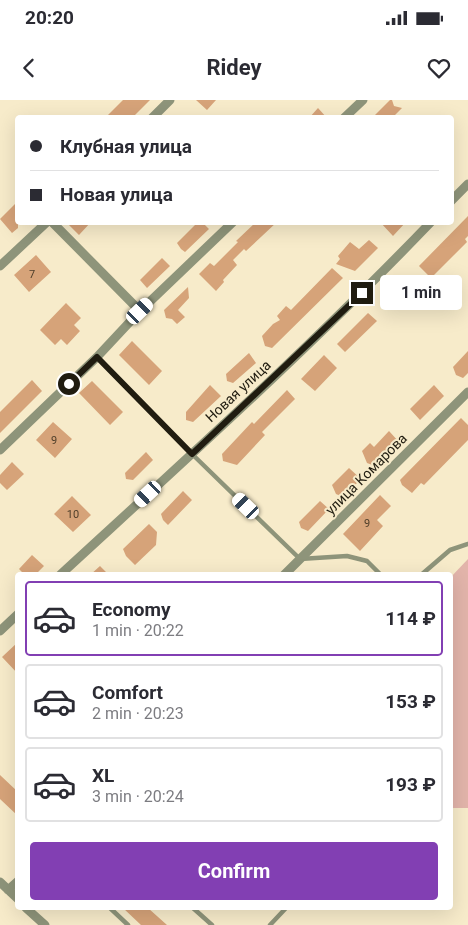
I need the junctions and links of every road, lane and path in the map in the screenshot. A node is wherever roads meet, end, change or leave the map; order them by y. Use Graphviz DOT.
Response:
graph roads {
  1 [pos="170,100"];
  2 [pos="363,100"];
  3 [pos="155,115"];
  4 [pos="347,115"];
  5 [pos="468,184"];
  6 [pos="454,198"];
  7 [pos="44,225"];
  8 [pos="55,225"];
  9 [pos="230,225"];
  10 [pos="428,225"];
  11 [pos="2,264"];
  12 [pos="140,311"];
  13 [pos="97,357"];
  14 [pos="468,392"];
  15 [pos="0,450"];
  16 [pos="192,454"];
  17 [pos="468,544"];
  18 [pos="300,559"];
  19 [pos="63,572"];
  20 [pos="287,572"];
  21 [pos="378,572"];
  22 [pos="424,572"];
  23 [pos="15,617"];
  24 [pos="0,632"];
  25 [pos="0,882"];
  26 [pos="15,883"];
  27 [pos="8,890"];
  28 [pos="15,896"];
  29 [pos="28,910"];
  30 [pos="112,910"];
  31 [pos="195,910"];
  32 [pos="284,910"];
  33 [pos="45,925"];
  34 [pos="128,925"];
  35 [pos="212,925"];
  36 [pos="270,925"];
  1 -- 3 [label="street"];
  2 -- 4 [label="street"];
  5 -- 6 [label="street"];
  7 -- 11 [label="street"];
  8 -- 12 [label="street"];
  9 -- 12 [label="street"];
  10 -- 16 [label="street, Новая улица"];
  12 -- 13 [label="street"];
  13 -- 15 [label="street"];
  13 -- 16 [label="lane"];
  14 -- 18 [label="street, улица Комарова"];
  16 -- 18 [label="lane"];
  16 -- 19 [label="street, Новая улица"];
  17 -- 22 [label="lane"];
  18 -- 20 [label="street, улица Комарова"];
  18 -- 21 [label="lane"];
  23 -- 24 [label="street"];
  25 -- 27 [label="street"];
  26 -- 27 [label="street"];
  27 -- 28 [label="street"];
  29 -- 33 [label="street"];
  30 -- 34 [label="lane"];
  31 -- 35 [label="lane"];
  32 -- 36 [label="lane"];
}
